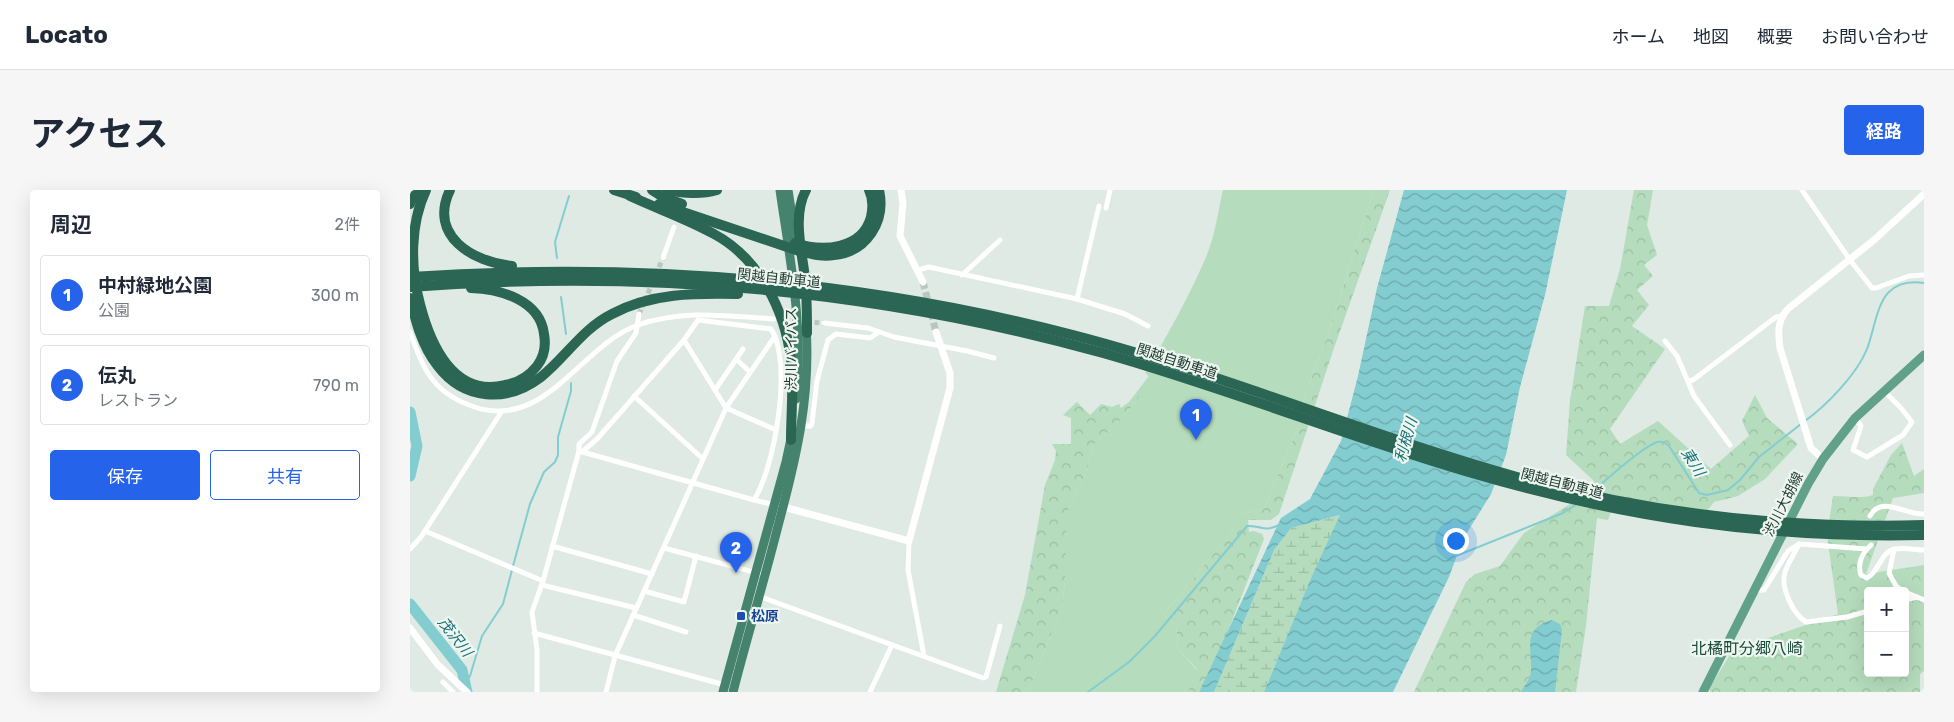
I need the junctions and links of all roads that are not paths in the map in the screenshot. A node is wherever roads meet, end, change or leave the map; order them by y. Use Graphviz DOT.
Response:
graph roads {
  1 [pos="416,190"];
  2 [pos="426,190"];
  3 [pos="450,190"];
  4 [pos="614,190"];
  5 [pos="652,190"];
  6 [pos="667,190"];
  7 [pos="717,190"];
  8 [pos="780,190"];
  9 [pos="788,190"];
  10 [pos="806,190"];
  11 [pos="869,190"];
  12 [pos="879,190"];
  13 [pos="901,190"];
  14 [pos="1110,190"];
  15 [pos="1802,190"];
  16 [pos="1924,194"];
  17 [pos="630,196"];
  18 [pos="410,204"];
  19 [pos="1098,206"];
  20 [pos="1106,208"];
  21 [pos="674,227"];
  22 [pos="758,234"];
  23 [pos="1000,240"];
  24 [pos="815,251"];
  25 [pos="663,258"];
  26 [pos="1850,260"];
  27 [pos="918,270"];
  28 [pos="640,272"];
  29 [pos="962,275"];
  30 [pos="1924,275"];
  31 [pos="410,277"];
  32 [pos="923,282"];
  33 [pos="432,283"];
  34 [pos="410,288"];
  35 [pos="755,288"];
  36 [pos="820,294"];
  37 [pos="410,298"];
  38 [pos="1077,299"];
  39 [pos="639,314"];
  40 [pos="1782,316"];
  41 [pos="696,317"];
  42 [pos="774,319"];
  43 [pos="824,323"];
  44 [pos="637,325"];
  45 [pos="1148,326"];
  46 [pos="410,332"];
  47 [pos="879,332"];
  48 [pos="936,332"];
  49 [pos="807,333"];
  50 [pos="775,336"];
  51 [pos="684,340"];
  52 [pos="1665,341"];
  53 [pos="940,347"];
  54 [pos="743,349"];
  55 [pos="1924,355"];
  56 [pos="994,358"];
  57 [pos="1137,358"];
  58 [pos="736,359"];
  59 [pos="750,372"];
  60 [pos="1688,381"];
  61 [pos="715,390"];
  62 [pos="1884,391"];
  63 [pos="634,396"];
  64 [pos="726,408"];
  65 [pos="502,411"];
  66 [pos="1855,418"];
  67 [pos="802,426"];
  68 [pos="776,430"];
  69 [pos="791,440"];
  70 [pos="1730,445"];
  71 [pos="580,451"];
  72 [pos="703,459"];
  73 [pos="1823,459"];
  74 [pos="692,483"];
  75 [pos="754,500"];
  76 [pos="779,506"];
  77 [pos="1924,514"];
  78 [pos="1870,516"];
  79 [pos="1924,525"];
  80 [pos="1831,530"];
  81 [pos="425,531"];
  82 [pos="1924,535"];
  83 [pos="909,541"];
  84 [pos="1800,544"];
  85 [pos="552,546"];
  86 [pos="664,548"];
  87 [pos="410,549"];
  88 [pos="1894,549"];
  89 [pos="1924,550"];
  90 [pos="696,556"];
  91 [pos="652,574"];
  92 [pos="761,574"];
  93 [pos="542,583"];
  94 [pos="1897,587"];
  95 [pos="1756,590"];
  96 [pos="644,591"];
  97 [pos="750,593"];
  98 [pos="1909,594"];
  99 [pos="760,597"];
  100 [pos="1916,597"];
  101 [pos="1909,599"];
  102 [pos="1924,600"];
  103 [pos="636,608"];
  104 [pos="1864,612"];
  105 [pos="633,615"];
  106 [pos="1000,626"];
  107 [pos="410,628"];
  108 [pos="534,632"];
  109 [pos="686,632"];
  110 [pos="892,645"];
  111 [pos="615,656"];
  112 [pos="924,656"];
  113 [pos="443,682"];
  114 [pos="724,689"];
  115 [pos="453,692"];
  116 [pos="467,692"];
  117 [pos="537,692"];
  118 [pos="606,692"];
  119 [pos="733,692"];
  120 [pos="870,692"];
  121 [pos="1703,692"];
  1 -- 18 [label="highway"];
  2 -- 33 [label="highway"];
  3 -- 28 [label="highway"];
  4 -- 17 [label="highway"];
  5 -- 22 [label="highway"];
  6 -- 7 [label="highway"];
  8 -- 69 [label="highway, 渋川バイパス"];
  9 -- 49 [label="highway, 渋川バイパス"];
  10 -- 49 [label="highway"];
  11 -- 24 [label="highway"];
  12 -- 24 [label="highway"];
  13 -- 27 [label="street"];
  14 -- 20 [label="street"];
  15 -- 26 [label="street"];
  16 -- 26 [label="street"];
  17 -- 22 [label="highway"];
  17 -- 69 [label="highway"];
  19 -- 38 [label="street"];
  21 -- 25 [label="street"];
  22 -- 24 [label="highway"];
  23 -- 29 [label="street"];
  26 -- 30 [label="street"];
  26 -- 40 [label="street"];
  27 -- 29 [label="street"];
  27 -- 32 [label="street"];
  28 -- 33 [label="highway, 関越自動車道"];
  28 -- 35 [label="highway, 関越自動車道"];
  29 -- 38 [label="street"];
  31 -- 33 [label="highway, 関越自動車道"];
  33 -- 34 [label="highway"];
  33 -- 35 [label="highway, 関越自動車道"];
  35 -- 36 [label="highway, 関越自動車道"];
  35 -- 37 [label="highway"];
  36 -- 57 [label="highway, 関越自動車道"];
  36 -- 57 [label="highway, 関越自動車道"];
  38 -- 45 [label="street"];
  39 -- 44 [label="street"];
  40 -- 60 [label="street"];
  40 -- 73 [label="street"];
  41 -- 42 [label="street"];
  41 -- 44 [label="street"];
  41 -- 50 [label="street"];
  41 -- 51 [label="street"];
  43 -- 47 [label="street"];
  44 -- 65 [label="street"];
  44 -- 71 [label="street"];
  46 -- 65 [label="street"];
  47 -- 53 [label="street"];
  47 -- 67 [label="street"];
  48 -- 53 [label="street"];
  49 -- 67 [label="highway, 渋川バイパス"];
  50 -- 59 [label="street"];
  50 -- 68 [label="street"];
  51 -- 61 [label="street"];
  51 -- 63 [label="street"];
  52 -- 60 [label="street"];
  53 -- 56 [label="street"];
  53 -- 83 [label="street"];
  54 -- 58 [label="street"];
  55 -- 62 [label="main road, 渋川大胡線"];
  57 -- 80 [label="highway, 関越自動車道"];
  58 -- 59 [label="street"];
  58 -- 61 [label="street"];
  59 -- 64 [label="street"];
  60 -- 70 [label="street"];
  61 -- 64 [label="street"];
  62 -- 66 [label="main road, 渋川大胡線"];
  62 -- 66 [label="street"];
  63 -- 71 [label="street"];
  63 -- 72 [label="street"];
  64 -- 68 [label="street"];
  64 -- 72 [label="street"];
  65 -- 81 [label="street"];
  66 -- 73 [label="main road, 渋川大胡線"];
  67 -- 76 [label="highway, 渋川バイパス"];
  68 -- 75 [label="street"];
  69 -- 76 [label="highway, 渋川バイパス"];
  71 -- 74 [label="street"];
  71 -- 85 [label="street"];
  72 -- 74 [label="street"];
  73 -- 95 [label="main road, 渋川大胡線"];
  74 -- 75 [label="street"];
  74 -- 86 [label="street"];
  75 -- 76 [label="street"];
  76 -- 83 [label="street"];
  76 -- 92 [label="highway"];
  77 -- 78 [label="street"];
  79 -- 80 [label="highway, 関越自動車道"];
  80 -- 82 [label="highway, 関越自動車道"];
  81 -- 87 [label="street"];
  81 -- 93 [label="street"];
  83 -- 112 [label="street"];
  84 -- 88 [label="street"];
  84 -- 95 [label="street"];
  84 -- 104 [label="street"];
  85 -- 91 [label="street"];
  85 -- 93 [label="street"];
  86 -- 90 [label="street"];
  86 -- 91 [label="street"];
  88 -- 89 [label="street"];
  88 -- 94 [label="street"];
  90 -- 92 [label="street"];
  90 -- 96 [label="street"];
  91 -- 96 [label="street"];
  92 -- 97 [label="highway"];
  92 -- 99 [label="highway"];
  93 -- 103 [label="street"];
  93 -- 108 [label="street"];
  95 -- 121 [label="main road, 渋川大胡線"];
  96 -- 103 [label="street"];
  97 -- 99 [label="street"];
  97 -- 114 [label="highway"];
  98 -- 100 [label="street"];
  99 -- 110 [label="street"];
  99 -- 119 [label="highway"];
  100 -- 101 [label="street"];
  100 -- 102 [label="street"];
  103 -- 105 [label="street"];
  105 -- 109 [label="street"];
  105 -- 111 [label="street"];
  106 -- 112 [label="street"];
  107 -- 116 [label="street"];
  108 -- 111 [label="street"];
  108 -- 117 [label="street"];
  110 -- 112 [label="street"];
  110 -- 120 [label="street"];
  111 -- 114 [label="street"];
  111 -- 118 [label="street"];
  113 -- 115 [label="street"];
}
